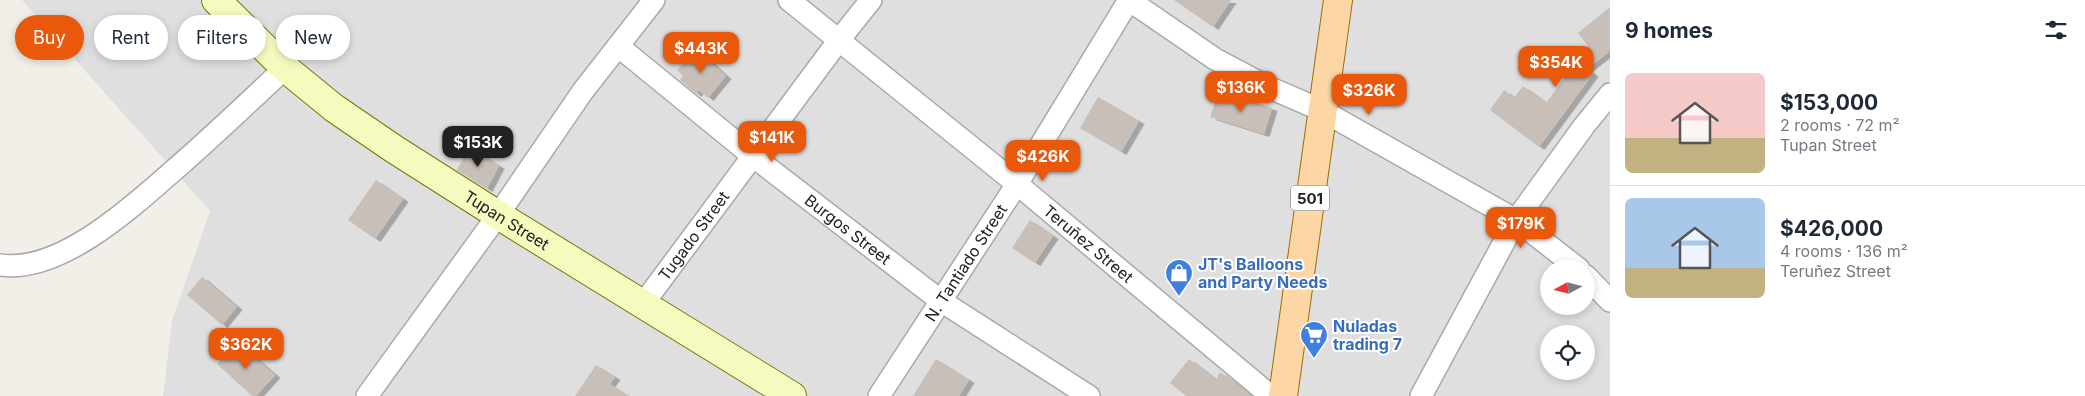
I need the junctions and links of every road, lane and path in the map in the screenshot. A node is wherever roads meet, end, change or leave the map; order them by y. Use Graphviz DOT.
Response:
graph roads {
  1 [pos="216,0"];
  2 [pos="654,0"];
  3 [pos="789,0"];
  4 [pos="871,0"];
  5 [pos="1129,0"];
  6 [pos="1338,0"];
  7 [pos="839,40"];
  8 [pos="618,46"];
  9 [pos="285,68"];
  10 [pos="1610,94"];
  11 [pos="1321,110"];
  12 [pos="754,157"];
  13 [pos="1017,184"];
  14 [pos="498,215"];
  15 [pos="1516,220"];
  16 [pos="1567,260"];
  17 [pos="0,266"];
  18 [pos="1595,285"];
  19 [pos="1610,301"];
  20 [pos="941,302"];
  21 [pos="643,304"];
  22 [pos="367,396"];
  23 [pos="792,396"];
  24 [pos="879,396"];
  25 [pos="1089,396"];
  26 [pos="1270,396"];
  27 [pos="1283,396"];
  28 [pos="1421,396"];
  1 -- 9 [label="main road, Tupan Street"];
  2 -- 8 [label="street"];
  3 -- 7 [label="street, Teruñez Street"];
  4 -- 7 [label="street, Tugado Street"];
  5 -- 11 [label="street"];
  5 -- 13 [label="street, N. Tantiado Street"];
  6 -- 11 [label="main road, 501"];
  7 -- 12 [label="street, Tugado Street"];
  7 -- 13 [label="street, Teruñez Street"];
  8 -- 12 [label="street, Burgos Street"];
  8 -- 14 [label="street"];
  9 -- 14 [label="main road, Tupan Street"];
  9 -- 17 [label="street"];
  10 -- 15 [label="street"];
  11 -- 15 [label="street"];
  11 -- 27 [label="main road, 501"];
  12 -- 20 [label="street, Burgos Street"];
  12 -- 21 [label="street, Tugado Street"];
  13 -- 20 [label="street, N. Tantiado Street"];
  13 -- 26 [label="street, Teruñez Street"];
  14 -- 21 [label="main road, Tupan Street"];
  14 -- 22 [label="street"];
  15 -- 16 [label="street"];
  15 -- 28 [label="street"];
  18 -- 19 [label="street"];
  20 -- 24 [label="street, N. Tantiado Street"];
  20 -- 25 [label="street, Burgos Street"];
  21 -- 23 [label="main road, Tupan Street"];
}
